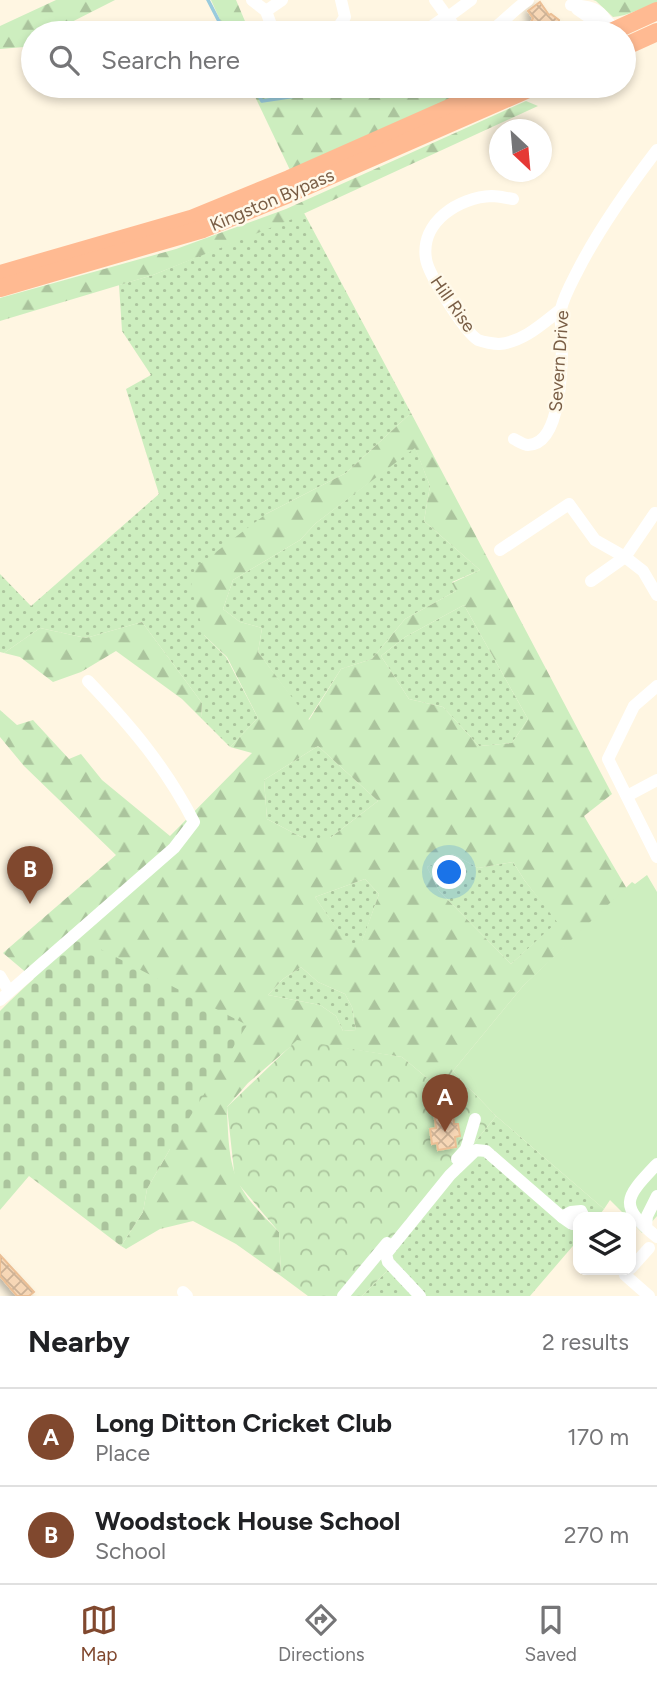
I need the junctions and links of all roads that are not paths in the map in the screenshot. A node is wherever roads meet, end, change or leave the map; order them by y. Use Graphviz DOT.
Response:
graph roads {
  1 [pos="252,0"];
  2 [pos="282,0"];
  3 [pos="341,0"];
  4 [pos="435,0"];
  5 [pos="528,0"];
  6 [pos="474,1"];
  7 [pos="568,3"];
  8 [pos="267,11"];
  9 [pos="657,11"];
  10 [pos="447,17"];
  11 [pos="270,21"];
  12 [pos="342,21"];
  13 [pos="441,21"];
  14 [pos="450,21"];
  15 [pos="503,21"];
  16 [pos="594,21"];
  17 [pos="605,21"];
  18 [pos="636,23"];
  19 [pos="657,30"];
  20 [pos="636,32"];
  21 [pos="636,41"];
  22 [pos="472,98"];
  23 [pos="508,98"];
  24 [pos="657,150"];
  25 [pos="513,199"];
  26 [pos="0,274"];
  27 [pos="0,288"];
  28 [pos="560,310"];
  29 [pos="514,439"];
  30 [pos="655,513"];
  31 [pos="500,550"];
  32 [pos="625,557"];
  33 [pos="591,580"];
  34 [pos="657,596"];
  35 [pos="88,681"];
  36 [pos="657,686"];
  37 [pos="657,780"];
  38 [pos="627,796"];
  39 [pos="657,857"];
  40 [pos="0,976"];
  41 [pos="5,996"];
  42 [pos="475,1119"];
  43 [pos="657,1164"];
  44 [pos="657,1196"];
  45 [pos="582,1212"];
  46 [pos="562,1217"];
  47 [pos="573,1224"];
  48 [pos="646,1227"];
  49 [pos="657,1237"];
  50 [pos="649,1248"];
  51 [pos="636,1262"];
  52 [pos="629,1275"];
  53 [pos="631,1275"];
  54 [pos="343,1296"];
  55 [pos="420,1296"];
  56 [pos="632,1296"];
  57 [pos="649,1296"];
  1 -- 8 [label="street"];
  2 -- 8 [label="street"];
  3 -- 12 [label="street"];
  4 -- 10 [label="street"];
  5 -- 15 [label="street"];
  6 -- 10 [label="street"];
  7 -- 16 [label="street"];
  7 -- 17 [label="street"];
  8 -- 11 [label="street"];
  9 -- 18 [label="highway"];
  10 -- 13 [label="street"];
  10 -- 14 [label="street"];
  19 -- 20 [label="street"];
  19 -- 21 [label="highway"];
  22 -- 26 [label="highway, Kingston Bypass"];
  23 -- 27 [label="highway, Kingston Bypass"];
  24 -- 28 [label="street, Severn Drive"];
  25 -- 28 [label="street, Hill Rise"];
  28 -- 29 [label="street, Severn Drive"];
  30 -- 32 [label="street"];
  31 -- 32 [label="street"];
  32 -- 33 [label="street"];
  32 -- 34 [label="street"];
  35 -- 41 [label="street"];
  36 -- 38 [label="street"];
  37 -- 38 [label="street"];
  38 -- 39 [label="street"];
  40 -- 41 [label="street"];
  42 -- 54 [label="street"];
  43 -- 48 [label="street"];
  44 -- 48 [label="street"];
  45 -- 46 [label="street"];
  46 -- 47 [label="street"];
  46 -- 55 [label="street"];
  48 -- 49 [label="street"];
  50 -- 51 [label="street"];
  52 -- 56 [label="street"];
  53 -- 57 [label="street"];
}
